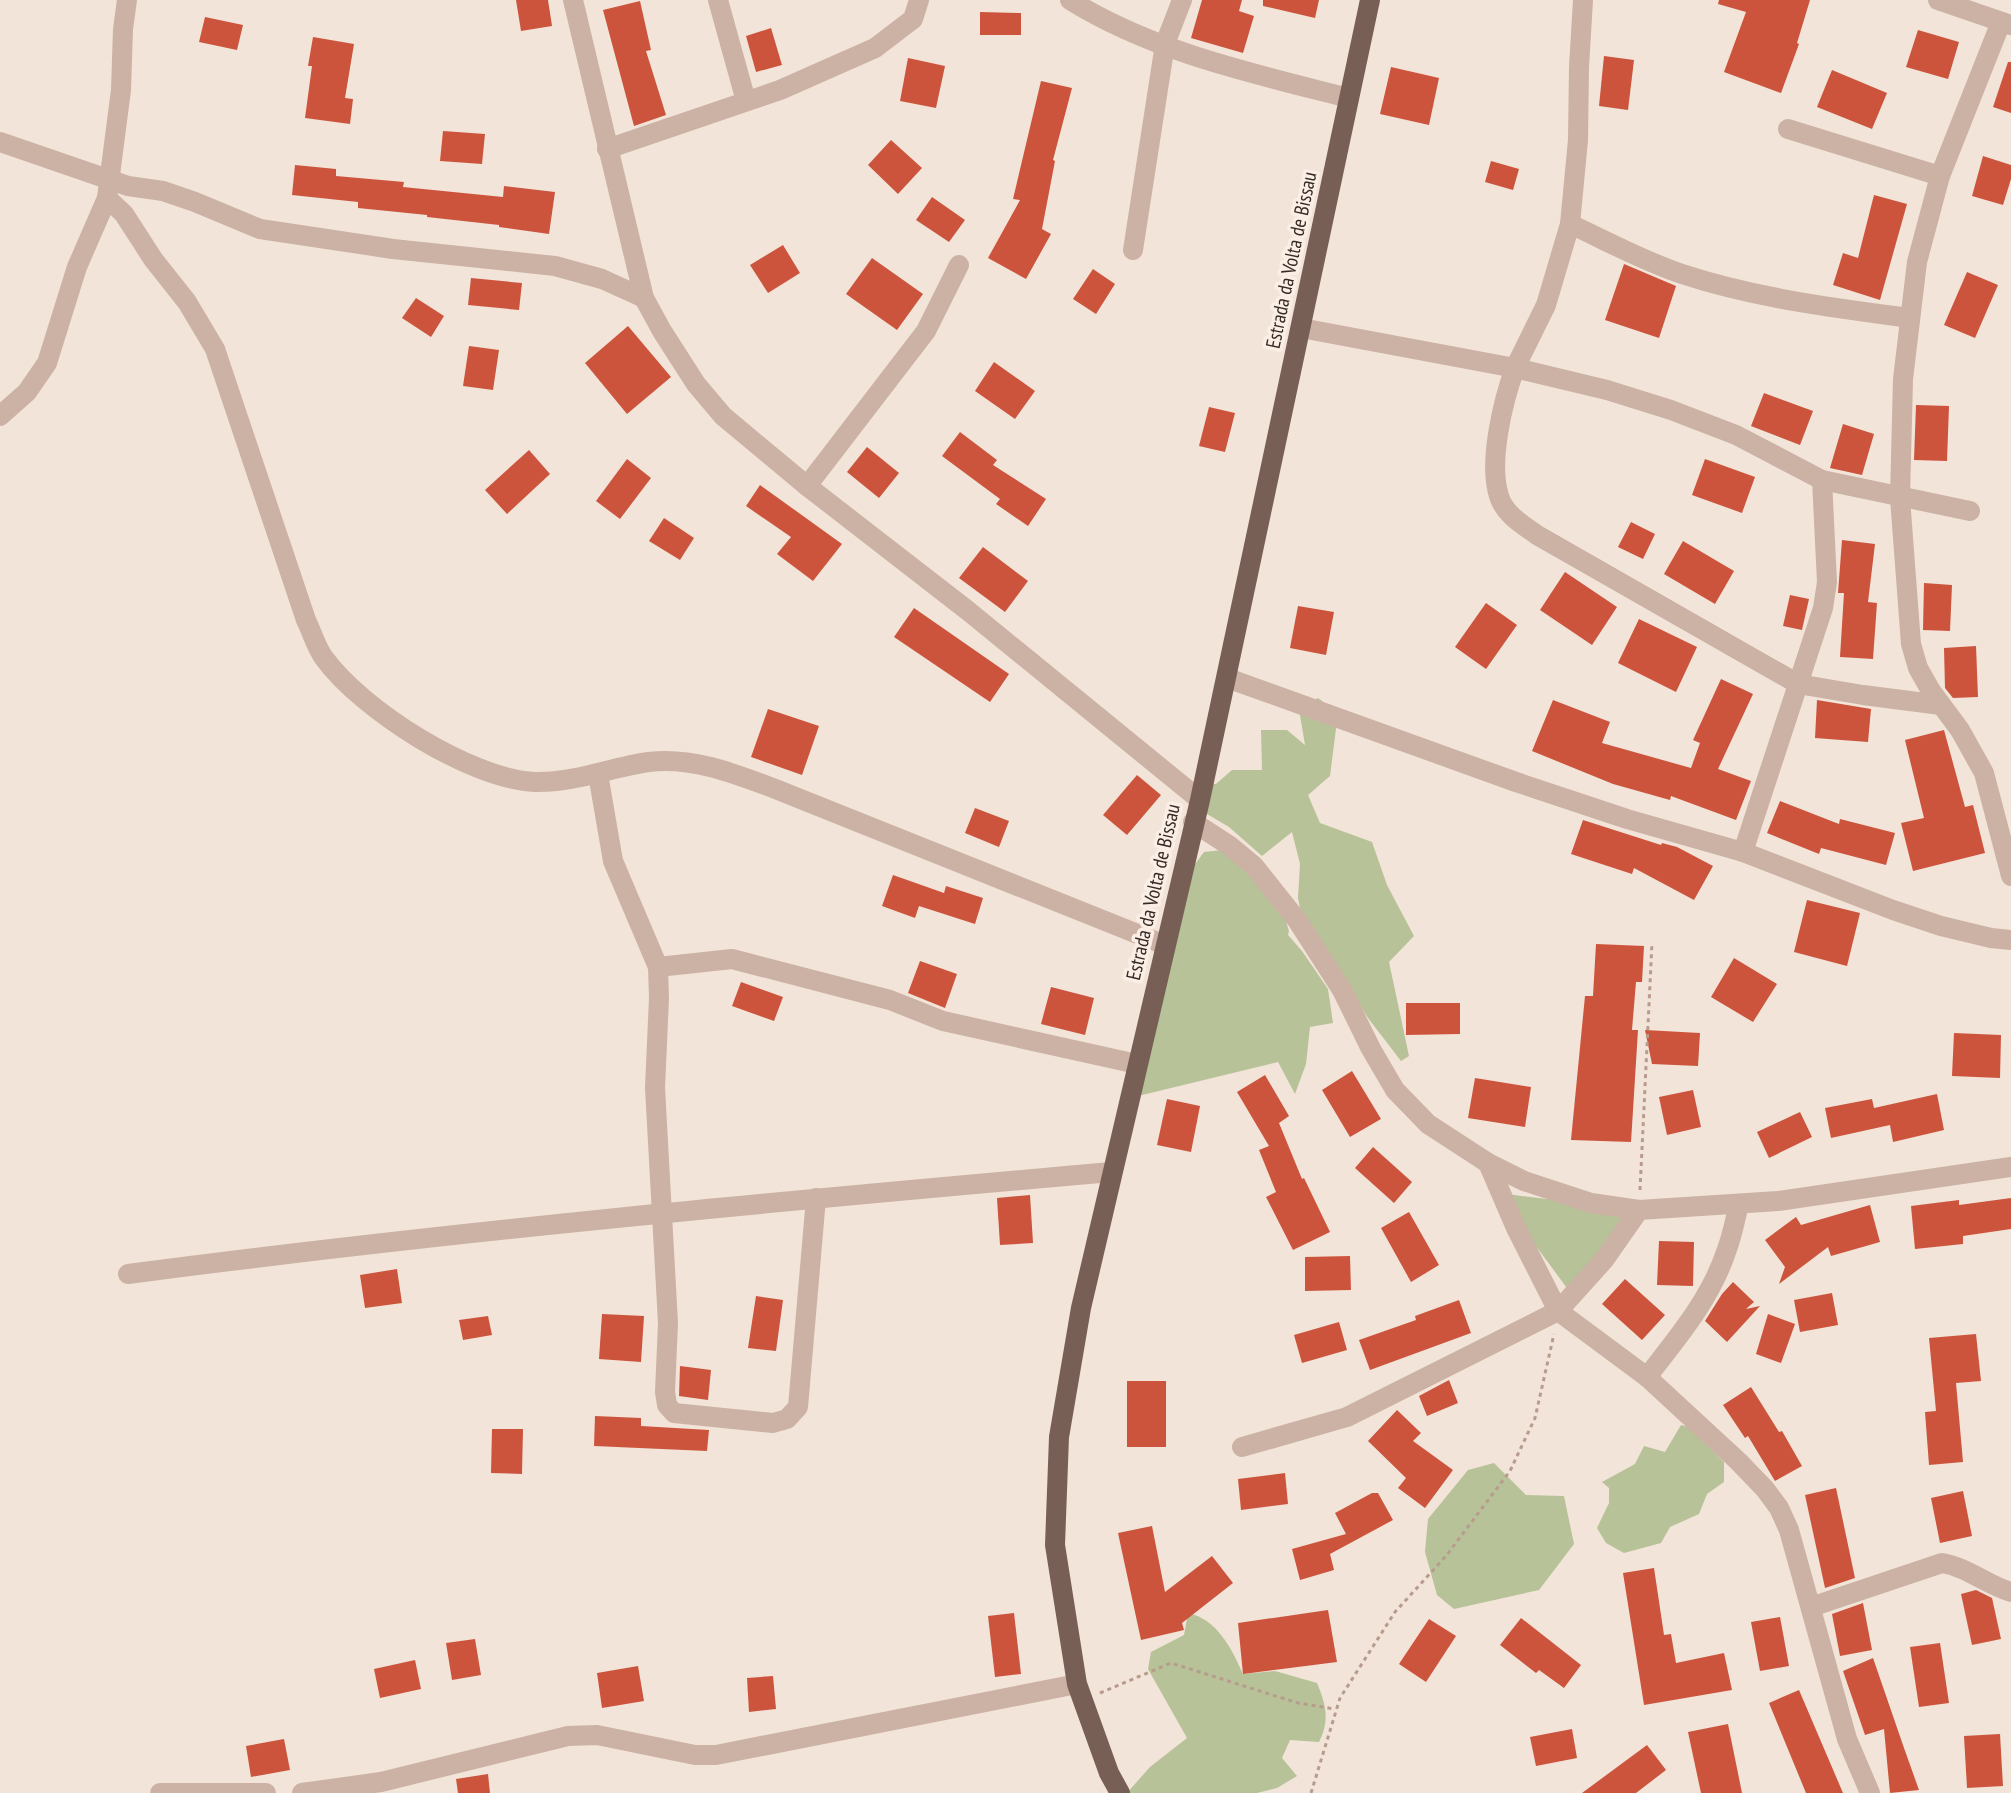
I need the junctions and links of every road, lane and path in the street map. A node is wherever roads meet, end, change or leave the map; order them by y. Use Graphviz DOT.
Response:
graph roads {
  1 [pos="127,0"];
  2 [pos="573,0"];
  3 [pos="718,0"];
  4 [pos="919,0"];
  5 [pos="1070,0"];
  6 [pos="1182,0"];
  7 [pos="1370,0"];
  8 [pos="1583,0"];
  9 [pos="1938,0"];
  10 [pos="2006,24"];
  11 [pos="1165,44"];
  12 [pos="1349,98"];
  13 [pos="746,101"];
  14 [pos="1788,129"];
  15 [pos="0,142"];
  16 [pos="607,149"];
  17 [pos="1940,176"];
  18 [pos="107,188"];
  19 [pos="1570,224"];
  20 [pos="1133,250"];
  21 [pos="959,265"];
  22 [pos="644,298"];
  23 [pos="1910,318"];
  24 [pos="1301,328"];
  25 [pos="1515,368"];
  26 [pos="0,416"];
  27 [pos="1822,480"];
  28 [pos="807,486"];
  29 [pos="1900,498"];
  30 [pos="1970,511"];
  31 [pos="1227,678"];
  32 [pos="1798,684"];
  33 [pos="1941,705"];
  34 [pos="598,774"];
  35 [pos="1200,800"];
  36 [pos="1193,822"];
  37 [pos="1743,852"];
  38 [pos="2011,876"];
  39 [pos="2011,940"];
  40 [pos="1652,943"];
  41 [pos="1165,945"];
  42 [pos="658,967"];
  43 [pos="1137,1064"];
  44 [pos="1488,1163"];
  45 [pos="2011,1167"];
  46 [pos="1111,1172"];
  47 [pos="816,1198"];
  48 [pos="1739,1204"];
  49 [pos="1639,1210"];
  50 [pos="662,1212"];
  51 [pos="128,1274"];
  52 [pos="1558,1311"];
  53 [pos="1647,1377"];
  54 [pos="1242,1447"];
  55 [pos="2011,1592"];
  56 [pos="1811,1607"];
  57 [pos="1079,1693"];
  58 [pos="1337,1709"];
  59 [pos="160,1793"];
  60 [pos="266,1793"];
  61 [pos="302,1793"];
  62 [pos="1120,1793"];
  63 [pos="1311,1793"];
  64 [pos="1870,1793"];
  1 -- 18 [label="street"];
  2 -- 16 [label="street"];
  3 -- 13 [label="street"];
  4 -- 13 [label="street"];
  5 -- 11 [label="street"];
  6 -- 11 [label="street"];
  7 -- 12 [label="main road, Estrada da Volta de Bissau"];
  8 -- 19 [label="street"];
  9 -- 10 [label="street"];
  10 -- 17 [label="street"];
  11 -- 12 [label="street"];
  11 -- 20 [label="street"];
  12 -- 24 [label="main road, Estrada da Volta de Bissau"];
  13 -- 16 [label="street"];
  14 -- 17 [label="street"];
  15 -- 18 [label="street"];
  16 -- 22 [label="street"];
  17 -- 23 [label="street"];
  18 -- 22 [label="street"];
  18 -- 26 [label="street"];
  18 -- 34 [label="street"];
  19 -- 23 [label="street"];
  19 -- 25 [label="street"];
  21 -- 28 [label="street"];
  22 -- 28 [label="street"];
  23 -- 29 [label="street"];
  24 -- 25 [label="street"];
  24 -- 31 [label="main road, Estrada da Volta de Bissau"];
  25 -- 27 [label="street"];
  25 -- 32 [label="street"];
  27 -- 29 [label="street"];
  27 -- 32 [label="street"];
  28 -- 35 [label="street"];
  29 -- 30 [label="street"];
  29 -- 33 [label="street"];
  31 -- 35 [label="main road, Estrada da Volta de Bissau"];
  31 -- 37 [label="street"];
  32 -- 33 [label="street"];
  32 -- 37 [label="street"];
  33 -- 38 [label="street"];
  34 -- 41 [label="street"];
  34 -- 42 [label="street"];
  35 -- 36 [label="main road, Estrada da Volta de Bissau"];
  36 -- 41 [label="main road, Estrada da Volta de Bissau"];
  36 -- 44 [label="street"];
  37 -- 39 [label="street"];
  40 -- 49 [label="path"];
  41 -- 43 [label="main road, Estrada da Volta de Bissau"];
  42 -- 43 [label="street"];
  42 -- 50 [label="street"];
  43 -- 46 [label="main road, Estrada da Volta de Bissau"];
  44 -- 49 [label="street"];
  44 -- 52 [label="street"];
  45 -- 48 [label="street"];
  46 -- 47 [label="street"];
  46 -- 57 [label="main road, Estrada da Volta de Bissau"];
  47 -- 50 [label="street"];
  47 -- 50 [label="street"];
  48 -- 49 [label="street"];
  48 -- 53 [label="street"];
  49 -- 52 [label="street"];
  50 -- 51 [label="street"];
  52 -- 53 [label="street"];
  52 -- 54 [label="street"];
  52 -- 58 [label="path"];
  53 -- 56 [label="street"];
  55 -- 56 [label="street"];
  56 -- 64 [label="street"];
  57 -- 58 [label="path"];
  57 -- 61 [label="street"];
  57 -- 62 [label="main road, Estrada da Volta de Bissau"];
  58 -- 63 [label="path"];
  59 -- 60 [label="street"];
}
